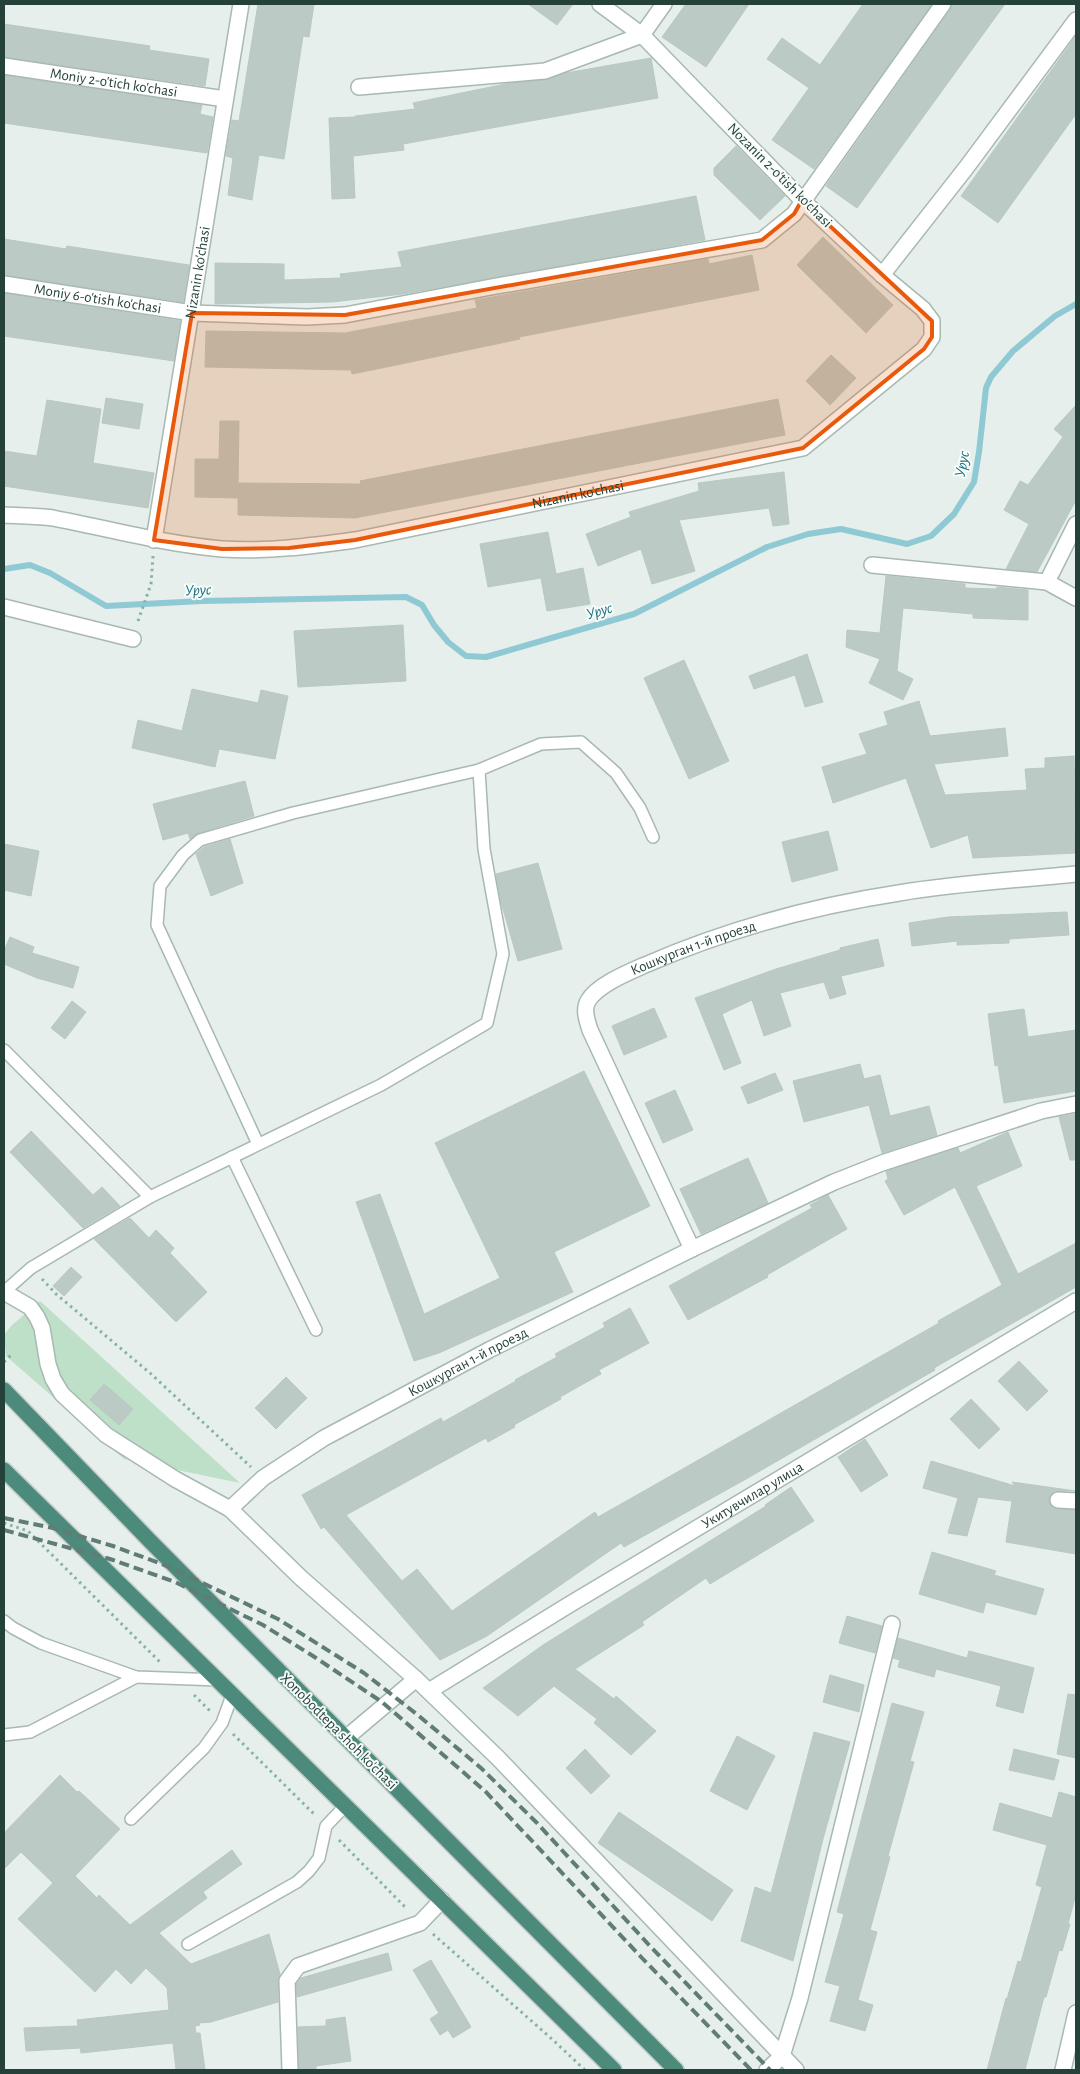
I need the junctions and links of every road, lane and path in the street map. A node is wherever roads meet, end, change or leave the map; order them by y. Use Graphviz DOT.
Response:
graph roads {
  1 [pos="241,4"];
  2 [pos="600,4"];
  3 [pos="664,4"];
  4 [pos="942,4"];
  5 [pos="1076,20"];
  6 [pos="642,35"];
  7 [pos="4,66"];
  8 [pos="358,87"];
  9 [pos="225,99"];
  10 [pos="802,200"];
  11 [pos="882,274"];
  12 [pos="4,284"];
  13 [pos="923,309"];
  14 [pos="192,314"];
  15 [pos="4,515"];
  16 [pos="1076,524"];
  17 [pos="154,540"];
  18 [pos="872,564"];
  19 [pos="1047,582"];
  20 [pos="1076,598"];
  21 [pos="4,607"];
  22 [pos="138,621"];
  23 [pos="133,639"];
  24 [pos="479,770"];
  25 [pos="654,837"];
  26 [pos="1076,874"];
  27 [pos="4,1050"];
  28 [pos="1076,1104"];
  29 [pos="258,1144"];
  30 [pos="232,1157"];
  31 [pos="150,1196"];
  32 [pos="692,1249"];
  33 [pos="31,1268"];
  34 [pos="4,1292"];
  35 [pos="1076,1301"];
  36 [pos="316,1330"];
  37 [pos="11,1355"];
  38 [pos="4,1362"];
  39 [pos="4,1390"];
  40 [pos="4,1470"];
  41 [pos="258,1482"];
  42 [pos="1058,1500"];
  43 [pos="1076,1500"];
  44 [pos="230,1508"];
  45 [pos="4,1523"];
  46 [pos="4,1621"];
  47 [pos="892,1624"];
  48 [pos="136,1677"];
  49 [pos="178,1678"];
  50 [pos="416,1679"];
  51 [pos="219,1680"];
  52 [pos="429,1691"];
  53 [pos="233,1694"];
  54 [pos="222,1723"];
  55 [pos="4,1735"];
  56 [pos="346,1738"];
  57 [pos="346,1805"];
  58 [pos="131,1819"];
  59 [pos="326,1826"];
  60 [pos="442,1900"];
  61 [pos="420,1923"];
  62 [pos="188,1944"];
  63 [pos="1076,2012"];
  64 [pos="1073,2040"];
  65 [pos="782,2056"];
  66 [pos="290,2070"];
  67 [pos="585,2070"];
  68 [pos="614,2070"];
  69 [pos="676,2070"];
  70 [pos="767,2070"];
  71 [pos="796,2070"];
  72 [pos="1063,2070"];
  1 -- 9 [label="street, Nizanin ko'chasi"];
  2 -- 6 [label="street, Nozanin 2-o'tish ko'chasi"];
  3 -- 6 [label="street"];
  4 -- 10 [label="street, Moniy 6-o'tish ko'chasi"];
  5 -- 11 [label="street"];
  6 -- 8 [label="street"];
  6 -- 10 [label="street, Nozanin 2-o'tish ko'chasi"];
  7 -- 9 [label="street, Moniy 2-o'tich ko'chasi"];
  9 -- 14 [label="street, Nizanin ko'chasi"];
  10 -- 11 [label="street, Nozanin 2-o'tish ko'chasi"];
  10 -- 14 [label="street, Moniy 6-o'tish ko'chasi"];
  11 -- 13 [label="street, Nozanin 2-o'tish ko'chasi"];
  12 -- 14 [label="street, Moniy 6-o'tish ko'chasi"];
  13 -- 17 [label="street, Nizanin ko'chasi"];
  14 -- 17 [label="street, Nizanin ko'chasi"];
  15 -- 17 [label="street, Nizanin ko'chasi"];
  16 -- 19 [label="street"];
  17 -- 22 [label="path"];
  18 -- 19 [label="street"];
  19 -- 20 [label="street"];
  21 -- 23 [label="street"];
  24 -- 25 [label="lane"];
  24 -- 29 [label="lane"];
  24 -- 29 [label="lane"];
  26 -- 32 [label="street, Кошкурган 1-й проезд"];
  27 -- 31 [label="lane"];
  28 -- 32 [label="street, Кошкурган 1-й проезд"];
  29 -- 30 [label="lane"];
  30 -- 31 [label="lane"];
  30 -- 36 [label="lane"];
  31 -- 33 [label="lane"];
  32 -- 41 [label="street, Кошкурган 1-й проезд"];
  33 -- 34 [label="lane"];
  33 -- 41 [label="path"];
  34 -- 44 [label="street"];
  35 -- 52 [label="street, Укитувчилар улица"];
  37 -- 38 [label="path"];
  39 -- 56 [label="highway, Xonobodtepa shoh ko'chasi"];
  40 -- 51 [label="highway"];
  41 -- 44 [label="street, Кошкурган 1-й проезд"];
  42 -- 43 [label="street"];
  44 -- 50 [label="street"];
  45 -- 49 [label="path"];
  46 -- 48 [label="lane"];
  47 -- 65 [label="street"];
  48 -- 49 [label="lane"];
  48 -- 55 [label="lane"];
  49 -- 51 [label="lane"];
  49 -- 54 [label="path"];
  50 -- 52 [label="street"];
  50 -- 56 [label="street"];
  51 -- 53 [label="highway"];
  52 -- 65 [label="street"];
  53 -- 54 [label="lane"];
  53 -- 57 [label="highway"];
  54 -- 58 [label="lane"];
  54 -- 59 [label="path"];
  56 -- 69 [label="highway, Xonobodtepa shoh ko'chasi"];
  57 -- 59 [label="lane"];
  57 -- 60 [label="highway"];
  59 -- 61 [label="path"];
  59 -- 62 [label="lane"];
  60 -- 61 [label="street"];
  60 -- 68 [label="highway"];
  61 -- 66 [label="street"];
  61 -- 67 [label="path"];
  63 -- 64 [label="street"];
  64 -- 72 [label="street"];
  65 -- 70 [label="street"];
  65 -- 71 [label="street"];
}
